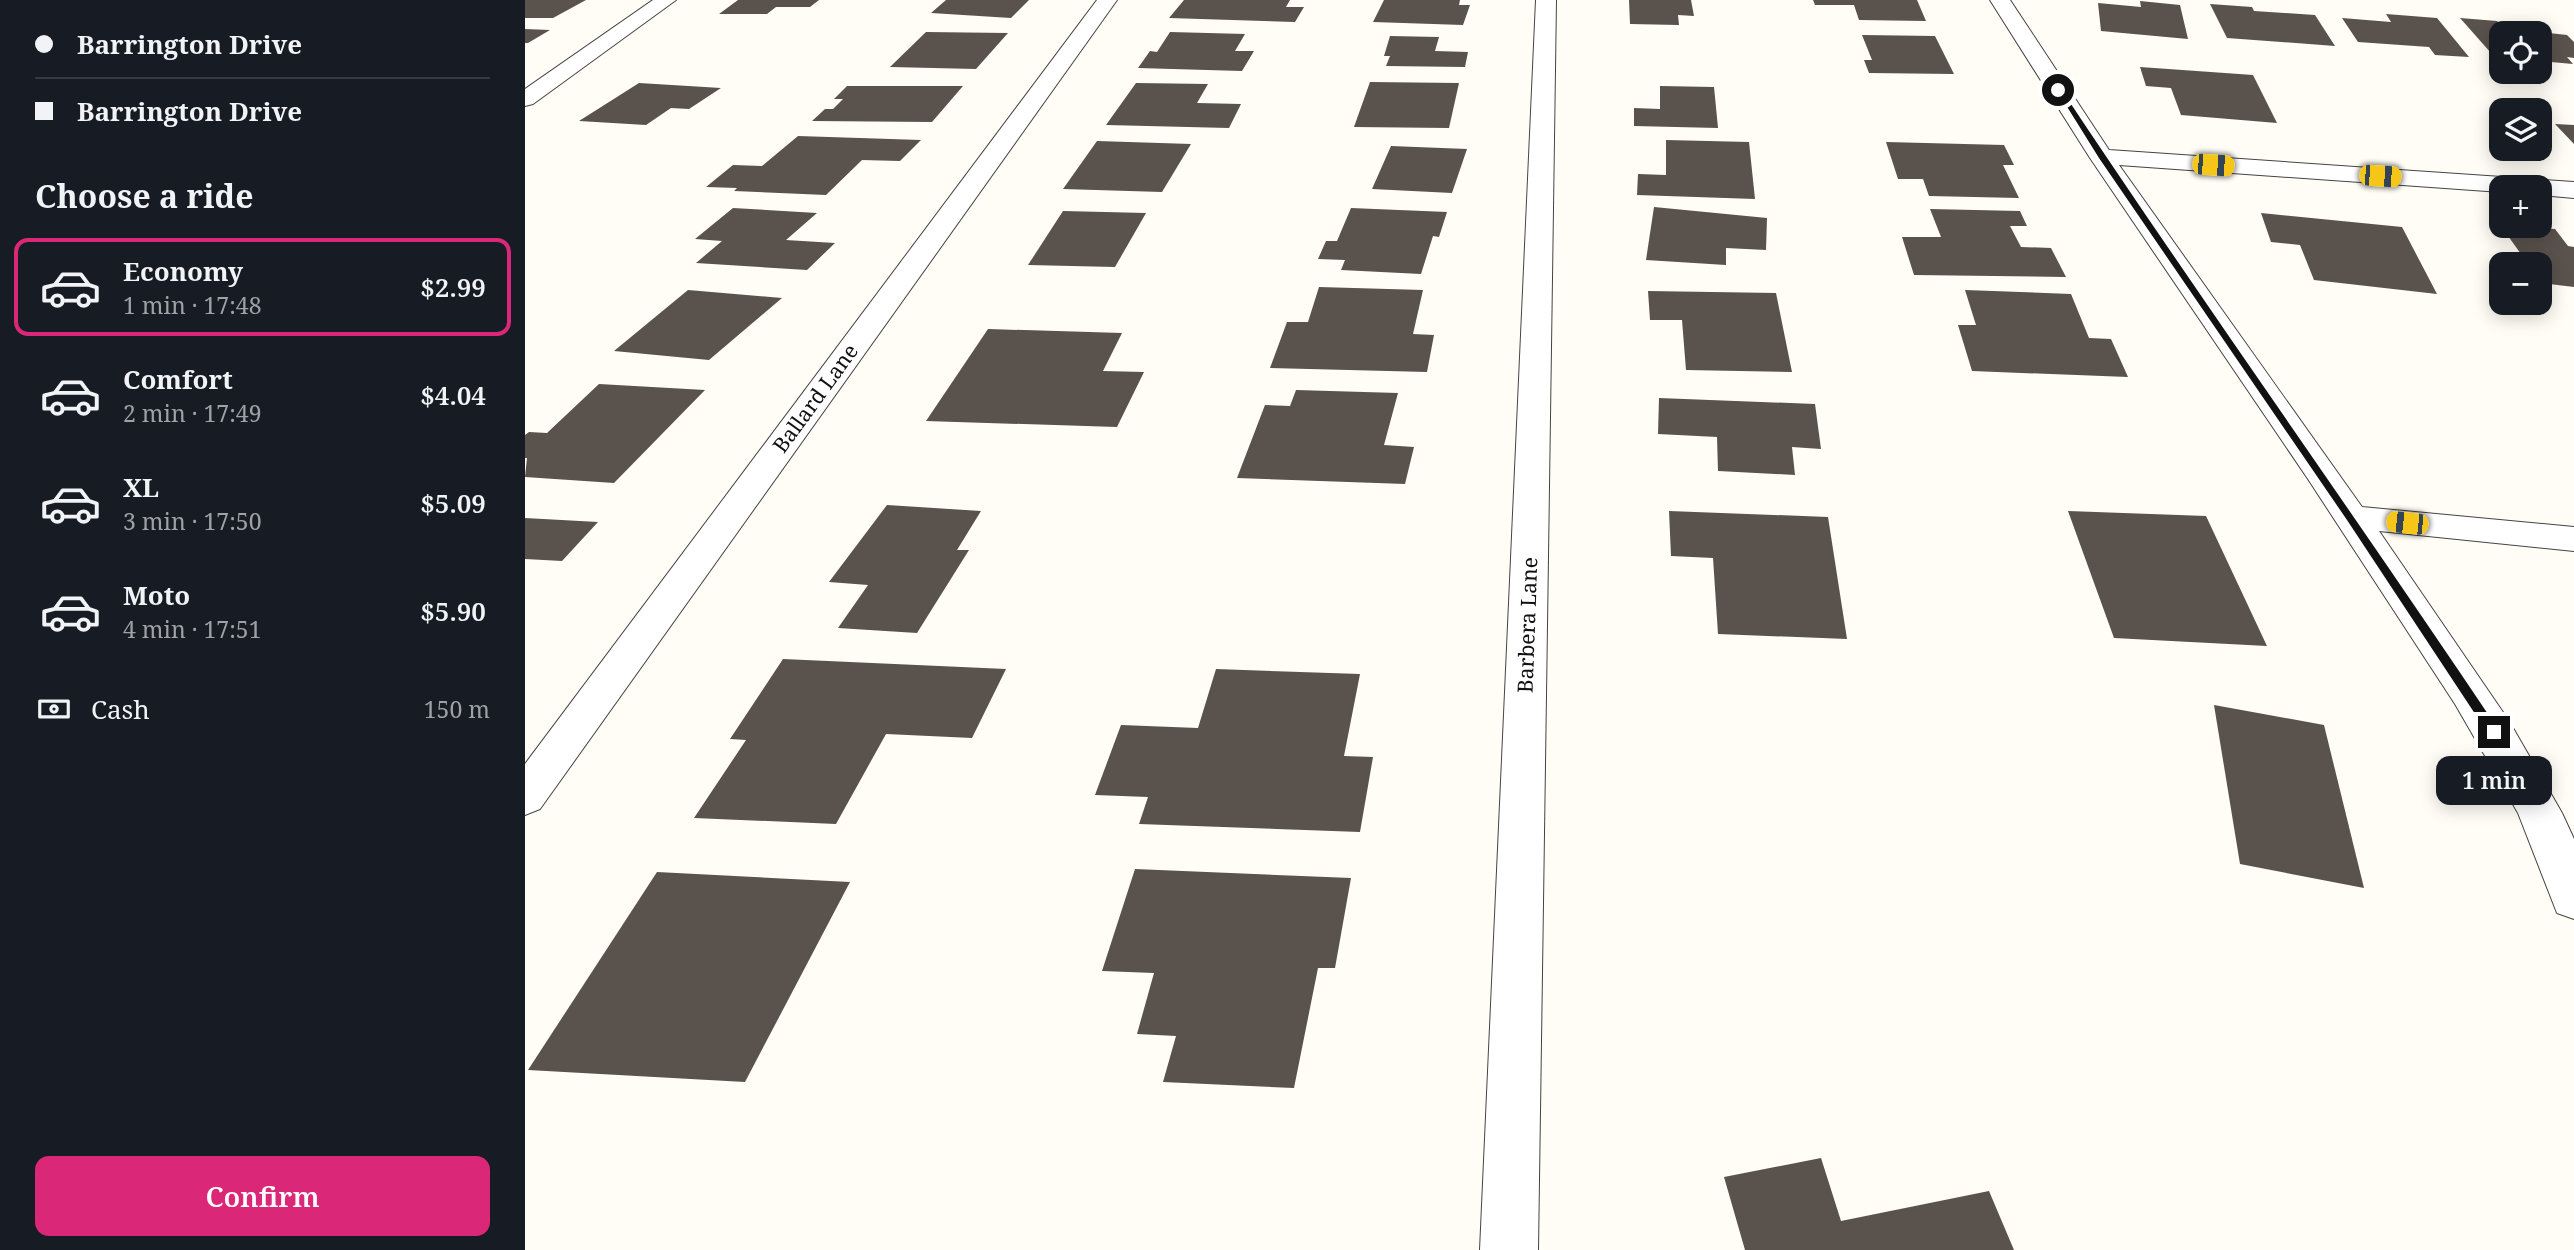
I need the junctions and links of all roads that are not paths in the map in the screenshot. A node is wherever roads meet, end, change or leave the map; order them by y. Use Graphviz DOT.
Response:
graph roads {
  1 [pos="666,0"];
  2 [pos="1107,0"];
  3 [pos="1546,0"];
  4 [pos="2000,0"];
  5 [pos="525,99"];
  6 [pos="2102,158"];
  7 [pos="2574,190"];
  8 [pos="2351,517"];
  9 [pos="2574,539"];
  10 [pos="525,797"];
  11 [pos="2574,899"];
  12 [pos="1509,1250"];
  1 -- 5 [label="street"];
  2 -- 10 [label="street, Ballard Lane"];
  3 -- 12 [label="street, Barbera Lane"];
  4 -- 6 [label="street"];
  6 -- 7 [label="street"];
  6 -- 8 [label="street"];
  8 -- 9 [label="street"];
  8 -- 11 [label="street"];
}
